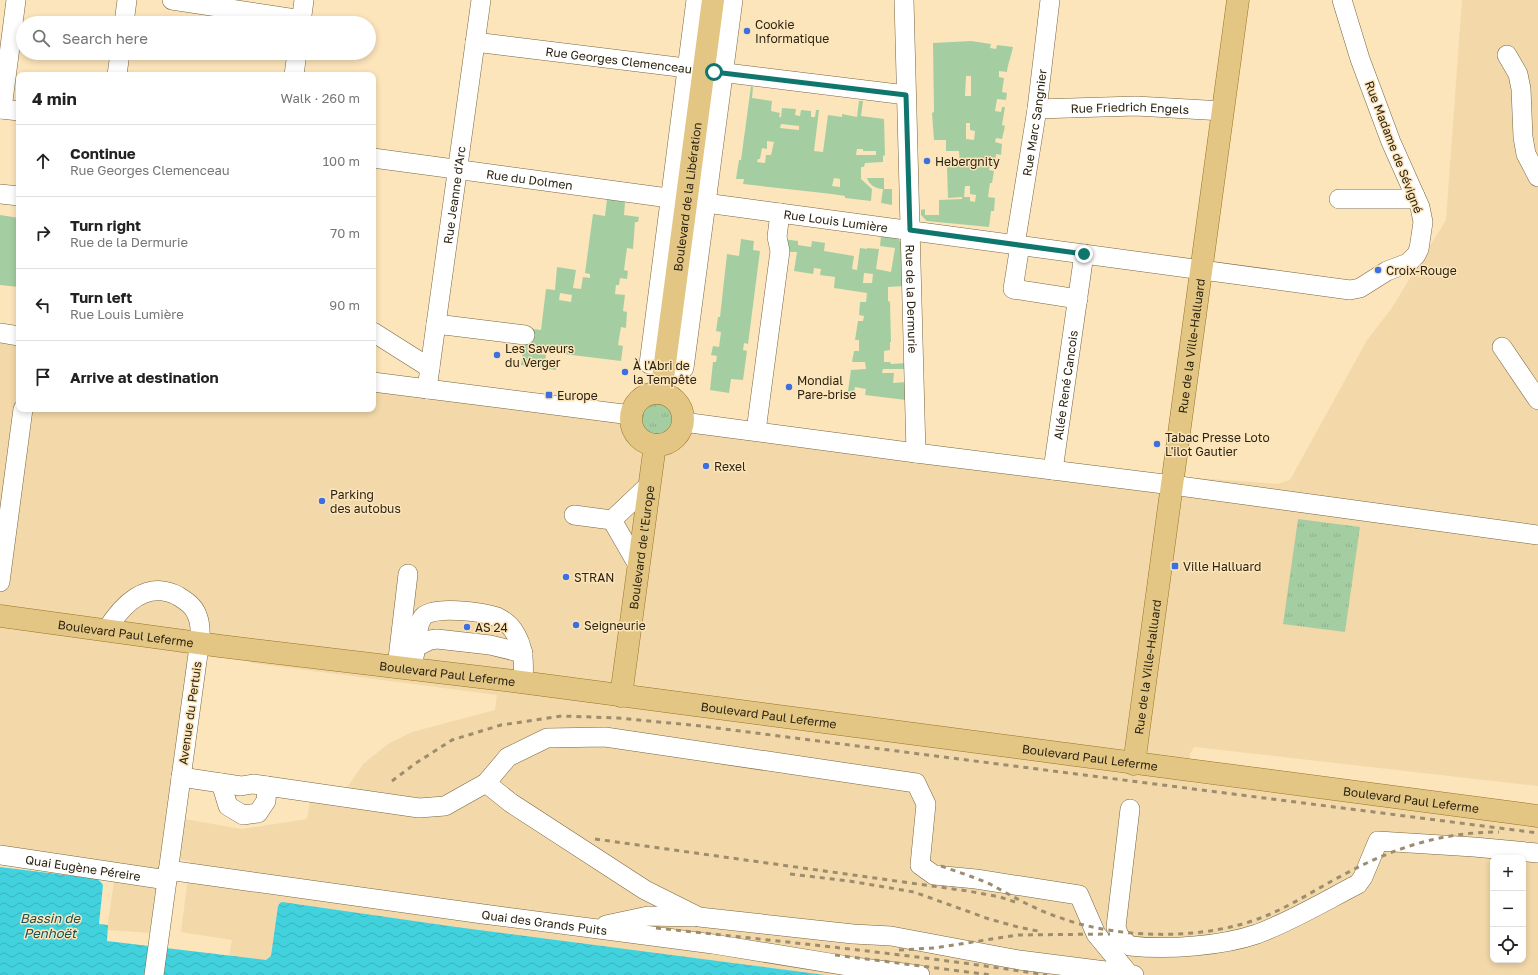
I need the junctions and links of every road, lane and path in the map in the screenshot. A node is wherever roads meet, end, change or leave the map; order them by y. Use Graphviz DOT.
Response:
graph roads {
  1 [pos="16,0"];
  2 [pos="127,0"];
  3 [pos="172,0"];
  4 [pos="304,0"];
  5 [pos="481,0"];
  6 [pos="696,0"];
  7 [pos="713,0"];
  8 [pos="733,0"];
  9 [pos="904,0"];
  10 [pos="1050,0"];
  11 [pos="1238,0"];
  12 [pos="1342,0"];
  13 [pos="125,16"];
  14 [pos="271,16"];
  15 [pos="302,16"];
  16 [pos="475,42"];
  17 [pos="1507,55"];
  18 [pos="119,60"];
  19 [pos="296,60"];
  20 [pos="705,70"];
  21 [pos="117,72"];
  22 [pos="294,72"];
  23 [pos="906,95"];
  24 [pos="1037,109"];
  25 [pos="7,110"];
  26 [pos="1223,111"];
  27 [pos="376,158"];
  28 [pos="457,170"];
  29 [pos="1538,177"];
  30 [pos="0,194"];
  31 [pos="16,196"];
  32 [pos="1415,196"];
  33 [pos="1339,198"];
  34 [pos="688,200"];
  35 [pos="780,213"];
  36 [pos="910,230"];
  37 [pos="1018,245"];
  38 [pos="1419,249"];
  39 [pos="1084,254"];
  40 [pos="1201,270"];
  41 [pos="1078,299"];
  42 [pos="436,324"];
  43 [pos="0,333"];
  44 [pos="376,334"];
  45 [pos="524,335"];
  46 [pos="16,336"];
  47 [pos="1502,347"];
  48 [pos="430,368"];
  49 [pos="376,382"];
  50 [pos="427,389"];
  51 [pos="661,392"];
  52 [pos="1538,400"];
  53 [pos="23,412"];
  54 [pos="631,415"];
  55 [pos="684,422"];
  56 [pos="756,432"];
  57 [pos="654,446"];
  58 [pos="916,453"];
  59 [pos="1053,470"];
  60 [pos="649,485"];
  61 [pos="1172,485"];
  62 [pos="574,515"];
  63 [pos="612,520"];
  64 [pos="1538,536"];
  65 [pos="639,567"];
  66 [pos="408,574"];
  67 [pos="0,582"];
  68 [pos="0,616"];
  69 [pos="106,630"];
  70 [pos="199,643"];
  71 [pos="416,647"];
  72 [pos="523,653"];
  73 [pos="404,668"];
  74 [pos="523,683"];
  75 [pos="621,696"];
  76 [pos="1134,764"];
  77 [pos="181,778"];
  78 [pos="221,783"];
  79 [pos="486,783"];
  80 [pos="267,786"];
  81 [pos="1130,809"];
  82 [pos="1538,816"];
  83 [pos="1538,853"];
  84 [pos="0,855"];
  85 [pos="168,875"];
  86 [pos="699,918"];
  87 [pos="592,928"];
  88 [pos="154,975"];
  89 [pos="920,975"];
  90 [pos="1132,975"];
  1 -- 25 [label="street"];
  2 -- 13 [label="street"];
  3 -- 14 [label="street"];
  4 -- 15 [label="street"];
  5 -- 16 [label="street, Rue Jeanne d'Arc"];
  6 -- 20 [label="street"];
  7 -- 20 [label="main road, Boulevard de la Libération"];
  8 -- 20 [label="street"];
  9 -- 23 [label="street, Rue de la Dermurie"];
  10 -- 24 [label="street, Rue Marc Sangnier"];
  11 -- 26 [label="main road, Rue de la Ville-Halluard"];
  12 -- 32 [label="street, Rue Madame de Sévigné"];
  16 -- 20 [label="street, Rue Georges Clemenceau"];
  16 -- 28 [label="street, Rue Jeanne d'Arc"];
  17 -- 29 [label="street"];
  18 -- 21 [label="street"];
  19 -- 22 [label="street"];
  20 -- 23 [label="street, Rue Georges Clemenceau"];
  20 -- 34 [label="main road, Boulevard de la Libération"];
  23 -- 36 [label="street, Rue de la Dermurie"];
  24 -- 26 [label="street, Rue Friedrich Engels"];
  24 -- 37 [label="street, Rue Marc Sangnier"];
  26 -- 40 [label="main road, Rue de la Ville-Halluard"];
  27 -- 28 [label="street, Rue du Dolmen"];
  28 -- 34 [label="street, Rue du Dolmen"];
  28 -- 42 [label="street, Rue Jeanne d'Arc"];
  30 -- 31 [label="street"];
  32 -- 33 [label="street"];
  32 -- 38 [label="street, Rue Madame de Sévigné"];
  34 -- 35 [label="street, Rue Louis Lumière"];
  34 -- 51 [label="main road, Boulevard de la Libération"];
  35 -- 36 [label="street, Rue Louis Lumière"];
  35 -- 56 [label="street"];
  36 -- 37 [label="street, Rue Louis Lumière"];
  36 -- 58 [label="street, Rue de la Dermurie"];
  37 -- 39 [label="street, Rue Louis Lumière"];
  37 -- 41 [label="street, Rue Marc Sangnier"];
  38 -- 40 [label="street, Rue Louis Lumière"];
  39 -- 40 [label="street, Rue Louis Lumière"];
  39 -- 41 [label="street, Allée René Cancois"];
  40 -- 61 [label="main road, Rue de la Ville-Halluard"];
  41 -- 59 [label="street, Allée René Cancois"];
  42 -- 45 [label="street"];
  42 -- 48 [label="street, Rue Jeanne d'Arc"];
  43 -- 46 [label="street"];
  44 -- 48 [label="street"];
  47 -- 52 [label="street"];
  48 -- 50 [label="street, Rue Jeanne d'Arc"];
  49 -- 50 [label="street"];
  50 -- 54 [label="street"];
  51 -- 54 [label="main road"];
  51 -- 55 [label="main road"];
  53 -- 67 [label="street"];
  54 -- 57 [label="main road"];
  55 -- 56 [label="street"];
  55 -- 57 [label="main road"];
  56 -- 58 [label="street"];
  57 -- 60 [label="main road, Boulevard de l'Europe"];
  58 -- 59 [label="street"];
  59 -- 61 [label="street"];
  60 -- 63 [label="street"];
  60 -- 65 [label="main road, Boulevard de l'Europe"];
  61 -- 64 [label="street"];
  61 -- 76 [label="main road, Rue de la Ville-Halluard"];
  62 -- 63 [label="street"];
  63 -- 65 [label="street"];
  65 -- 75 [label="main road, Boulevard de l'Europe"];
  66 -- 73 [label="street"];
  68 -- 69 [label="main road, Boulevard Paul Leferme"];
  69 -- 70 [label="main road, Boulevard Paul Leferme"];
  69 -- 70 [label="street, Avenue du Pertuis"];
  70 -- 73 [label="main road, Boulevard Paul Leferme"];
  70 -- 77 [label="street, Avenue du Pertuis"];
  71 -- 72 [label="street"];
  71 -- 72 [label="street"];
  71 -- 73 [label="street"];
  72 -- 74 [label="street"];
  73 -- 74 [label="main road, Boulevard Paul Leferme"];
  74 -- 75 [label="main road, Boulevard Paul Leferme"];
  75 -- 76 [label="main road, Boulevard Paul Leferme"];
  76 -- 82 [label="main road, Boulevard Paul Leferme"];
  77 -- 78 [label="street"];
  77 -- 85 [label="street, Avenue du Pertuis"];
  78 -- 80 [label="street"];
  78 -- 80 [label="street"];
  79 -- 80 [label="street"];
  79 -- 86 [label="street"];
  79 -- 90 [label="street"];
  81 -- 83 [label="street"];
  84 -- 85 [label="street, Quai Eugène Péreire"];
  85 -- 87 [label="street, Quai des Grands Puits"];
  85 -- 88 [label="street, Avenue du Pertuis"];
  86 -- 87 [label="street"];
  86 -- 90 [label="street"];
  87 -- 89 [label="street, Quai des Grands Puits"];
}
